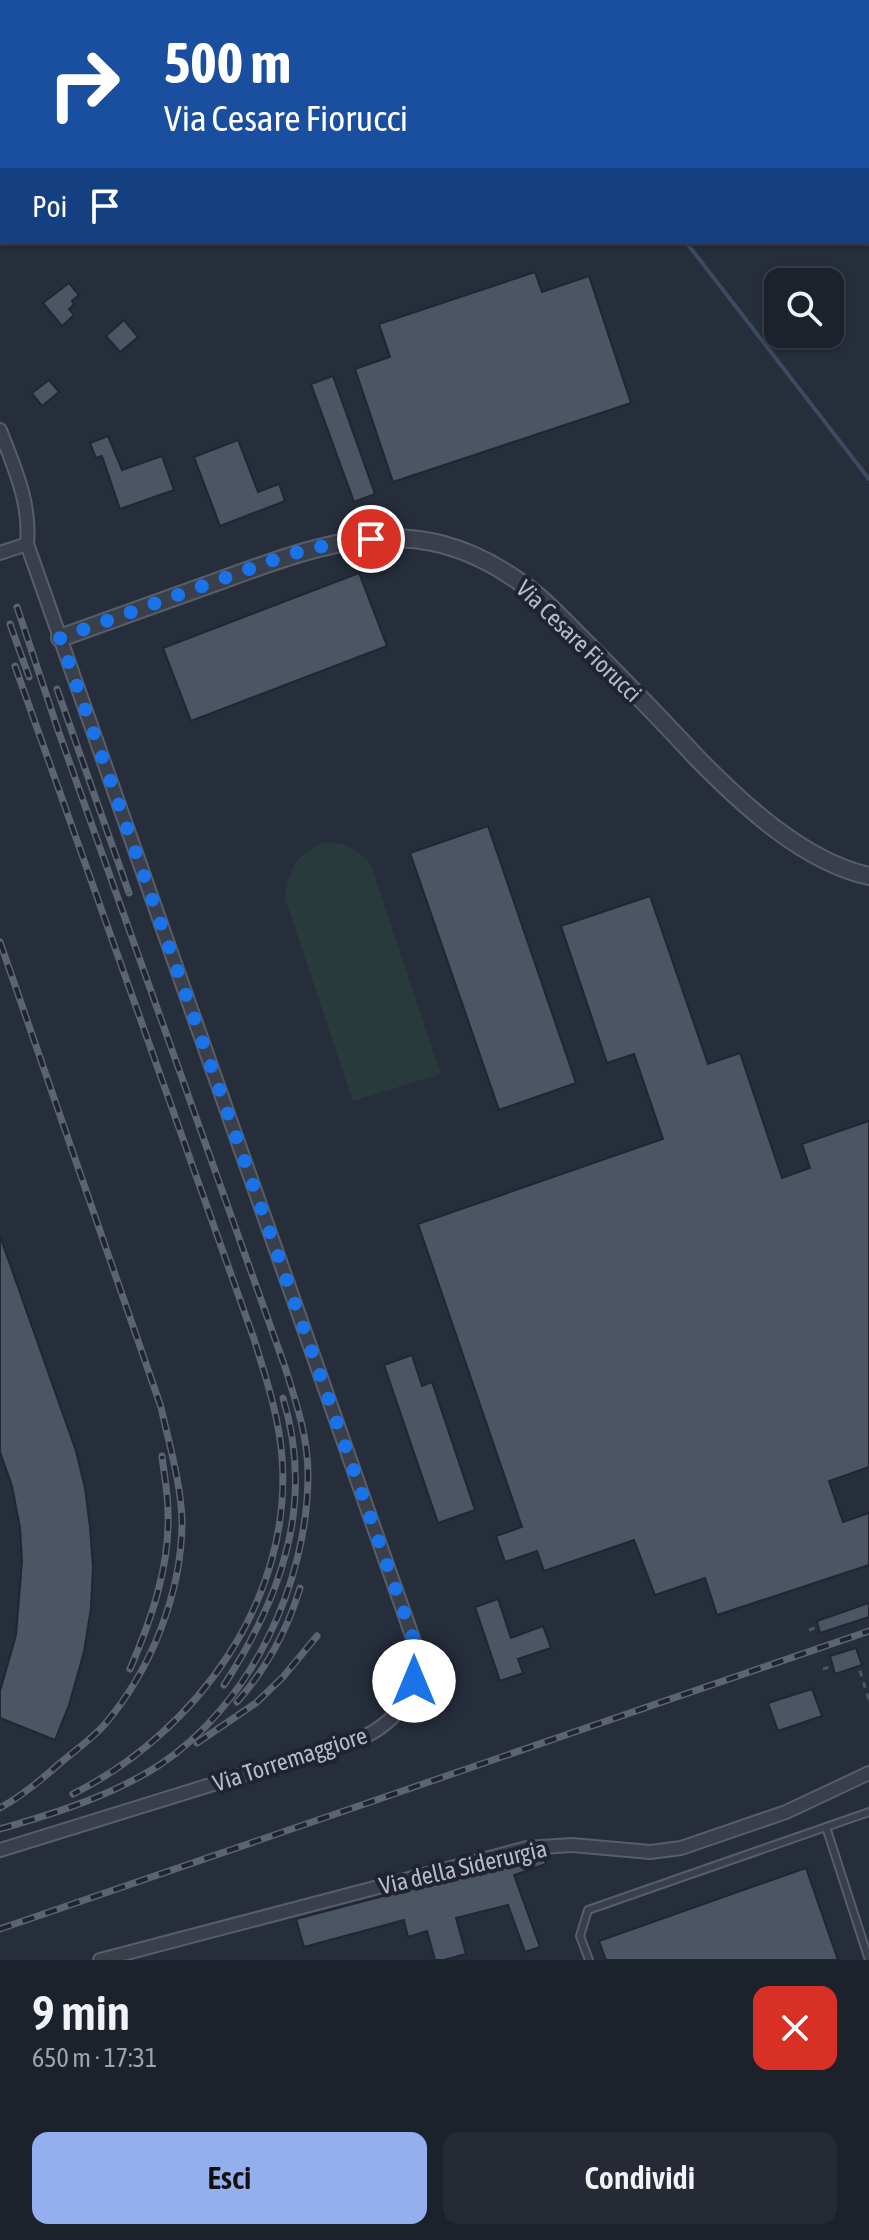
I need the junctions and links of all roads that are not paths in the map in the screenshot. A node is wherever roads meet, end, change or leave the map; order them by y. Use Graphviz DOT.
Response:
graph roads {
  1 [pos="0,430"];
  2 [pos="27,544"];
  3 [pos="0,553"];
  4 [pos="60,638"];
  5 [pos="869,876"];
  6 [pos="869,1773"];
  7 [pos="869,1812"];
  8 [pos="826,1827"];
  9 [pos="0,1850"];
  10 [pos="100,1960"];
  11 [pos="589,1960"];
  12 [pos="869,1960"];
  1 -- 2 [label="street, Via Torremaggiore"];
  2 -- 3 [label="street"];
  2 -- 4 [label="street, Via Torremaggiore"];
  4 -- 5 [label="street, Via Cesare Fiorucci"];
  4 -- 9 [label="street, Via Torremaggiore"];
  6 -- 10 [label="street, Via della Siderurgia"];
  7 -- 8 [label="lane"];
  8 -- 11 [label="lane"];
  8 -- 12 [label="lane"];
}
